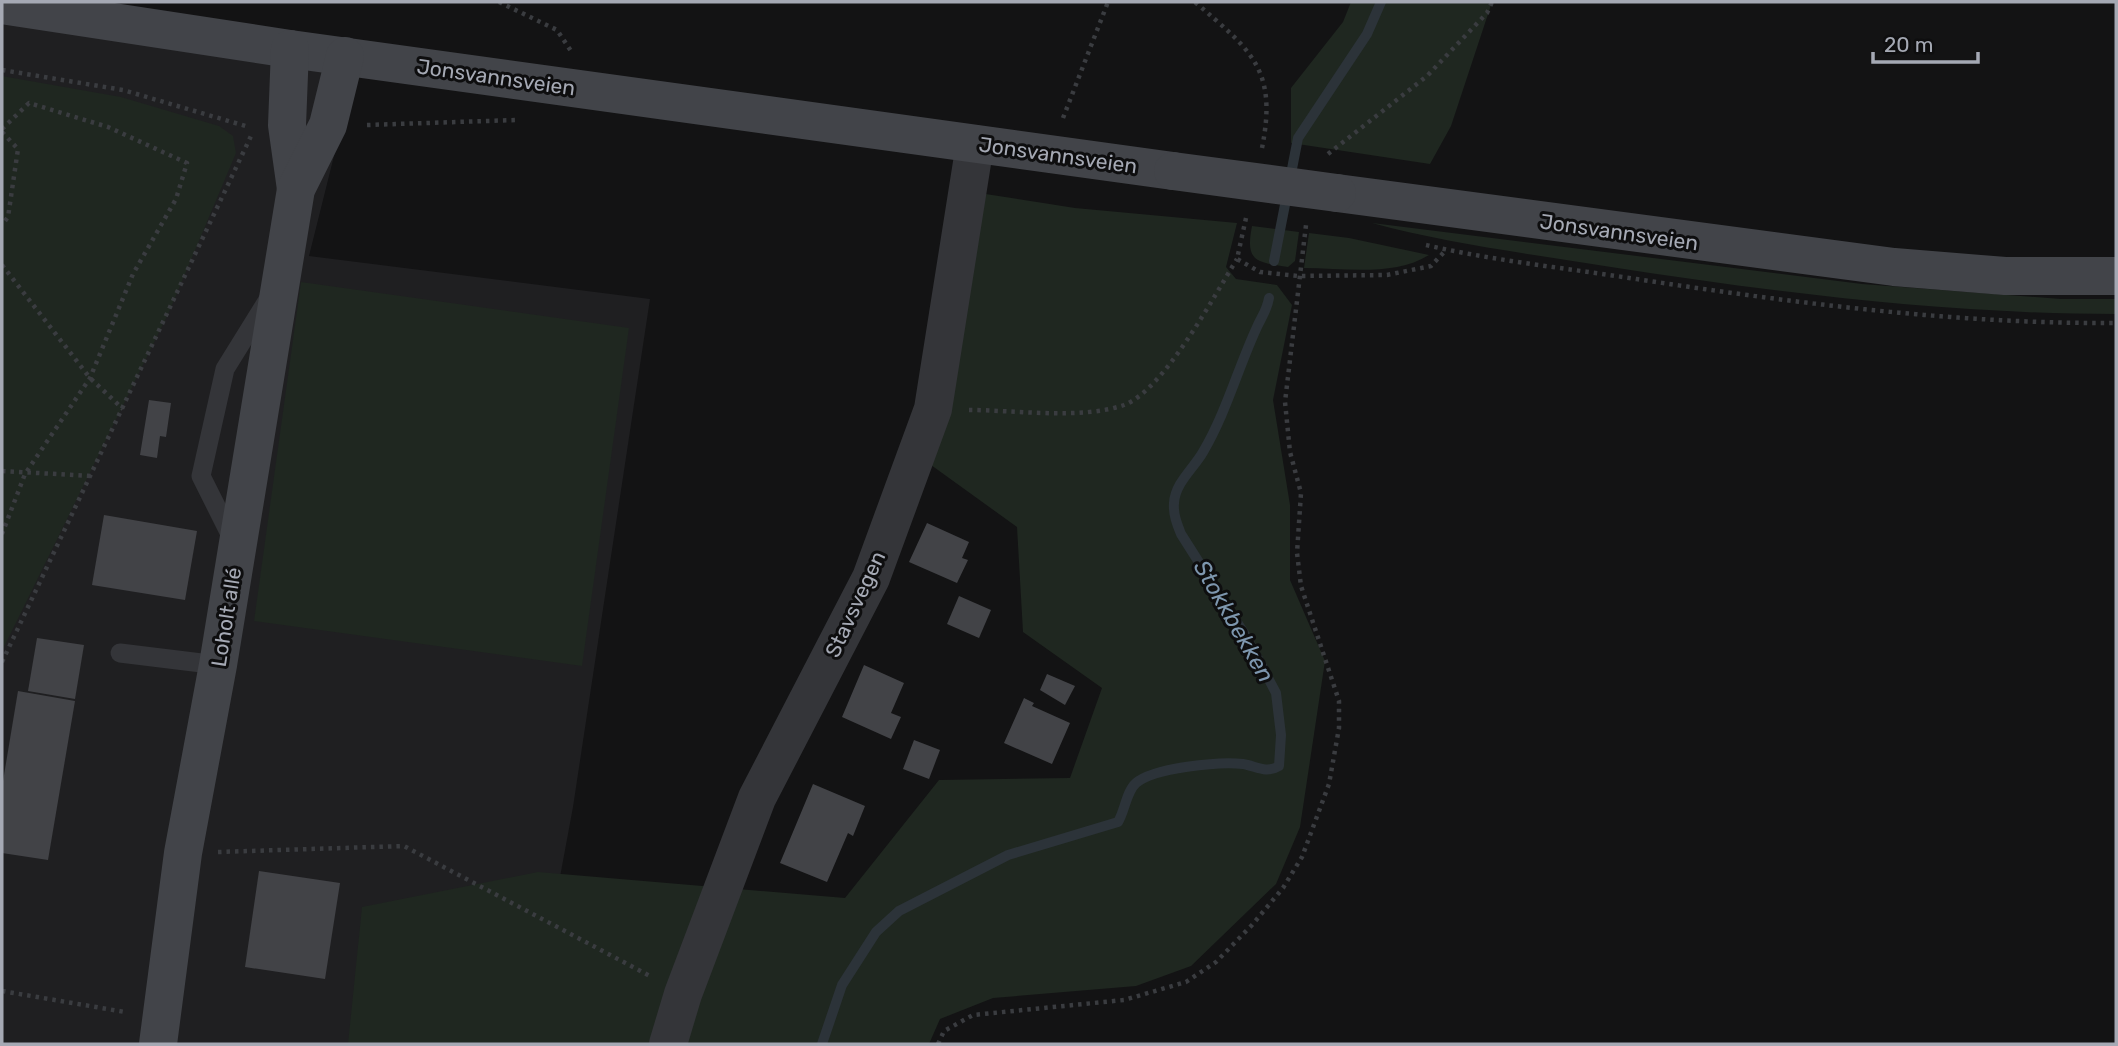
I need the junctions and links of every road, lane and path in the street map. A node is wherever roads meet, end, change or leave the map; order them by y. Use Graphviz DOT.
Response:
graph roads {
  1 [pos="499,2"];
  2 [pos="1108,2"];
  3 [pos="1492,2"];
  4 [pos="2,5"];
  5 [pos="290,49"];
  6 [pos="345,56"];
  7 [pos="2,70"];
  8 [pos="582,89"];
  9 [pos="529,122"];
  10 [pos="362,125"];
  11 [pos="2,131"];
  12 [pos="975,144"];
  13 [pos="1049,155"];
  14 [pos="1325,156"];
  15 [pos="296,189"];
  16 [pos="1322,204"];
  17 [pos="2,225"];
  18 [pos="1446,250"];
  19 [pos="1237,259"];
  20 [pos="2,264"];
  21 [pos="2116,276"];
  22 [pos="2116,323"];
  23 [pos="90,378"];
  24 [pos="123,409"];
  25 [pos="933,409"];
  26 [pos="2,471"];
  27 [pos="25,474"];
  28 [pos="91,476"];
  29 [pos="2,534"];
  30 [pos="120,653"];
  31 [pos="2,662"];
  32 [pos="218,665"];
  33 [pos="183,853"];
  34 [pos="2,991"];
  35 [pos="683,994"];
  36 [pos="159,1036"];
  37 [pos="668,1044"];
  38 [pos="938,1044"];
  1 -- 8 [label="path"];
  2 -- 13 [label="path"];
  3 -- 14 [label="path"];
  4 -- 5 [label="main road, Jonsvannsveien"];
  5 -- 6 [label="main road, Jonsvannsveien"];
  5 -- 15 [label="main road, Loholt allé"];
  6 -- 8 [label="main road, Jonsvannsveien"];
  6 -- 15 [label="main road, Loholt allé"];
  7 -- 24 [label="path"];
  8 -- 12 [label="main road, Jonsvannsveien"];
  9 -- 10 [label="path"];
  11 -- 17 [label="path"];
  11 -- 23 [label="path"];
  12 -- 13 [label="main road, Jonsvannsveien"];
  12 -- 25 [label="street, Stavsvegen"];
  13 -- 16 [label="main road, Jonsvannsveien, bridge"];
  15 -- 32 [label="main road, Loholt allé"];
  16 -- 21 [label="main road, Jonsvannsveien"];
  16 -- 38 [label="path"];
  18 -- 22 [label="path"];
  19 -- 25 [label="path"];
  20 -- 23 [label="path"];
  23 -- 24 [label="path"];
  23 -- 27 [label="path"];
  24 -- 28 [label="path"];
  25 -- 35 [label="street, Stavsvegen"];
  26 -- 27 [label="path"];
  27 -- 28 [label="path"];
  27 -- 29 [label="path"];
  28 -- 31 [label="path"];
  30 -- 32 [label="lane"];
  32 -- 33 [label="main road, Loholt allé"];
  33 -- 35 [label="path"];
  33 -- 36 [label="main road, Loholt allé"];
  34 -- 36 [label="path"];
  35 -- 37 [label="street, Stavsvegen"];
}
